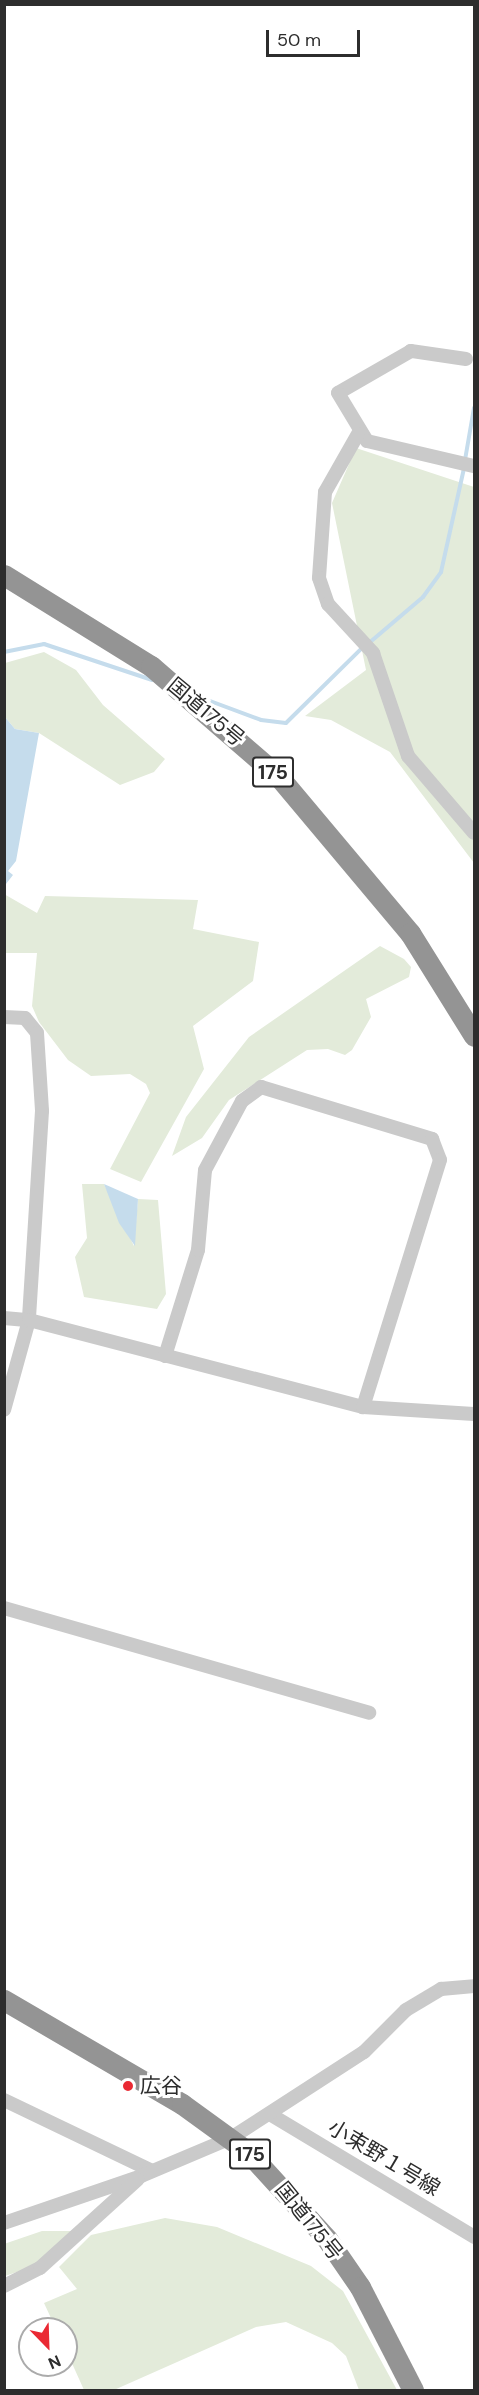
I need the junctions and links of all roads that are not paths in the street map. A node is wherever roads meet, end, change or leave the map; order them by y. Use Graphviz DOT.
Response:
graph roads {
  1 [pos="466,360"];
  2 [pos="358,434"];
  3 [pos="474,466"];
  4 [pos="4,576"];
  5 [pos="474,833"];
  6 [pos="4,1017"];
  7 [pos="474,1036"];
  8 [pos="4,1318"];
  9 [pos="29,1320"];
  10 [pos="165,1356"];
  11 [pos="363,1407"];
  12 [pos="5,1409"];
  13 [pos="474,1413"];
  14 [pos="4,1608"];
  15 [pos="369,1713"];
  16 [pos="474,1986"];
  17 [pos="4,2000"];
  18 [pos="4,2100"];
  19 [pos="273,2116"];
  20 [pos="231,2138"];
  21 [pos="146,2174"];
  22 [pos="4,2223"];
  23 [pos="474,2236"];
  24 [pos="4,2286"];
  25 [pos="413,2391"];
  1 -- 2 [label="street"];
  2 -- 3 [label="street"];
  2 -- 5 [label="street"];
  4 -- 7 [label="highway, 国道175号 / 175"];
  6 -- 9 [label="street"];
  8 -- 9 [label="street"];
  9 -- 10 [label="street"];
  9 -- 12 [label="street"];
  10 -- 11 [label="street"];
  10 -- 11 [label="street"];
  11 -- 13 [label="street"];
  14 -- 15 [label="street"];
  16 -- 19 [label="street"];
  17 -- 20 [label="highway, 国道175号 / 175"];
  18 -- 21 [label="street"];
  19 -- 20 [label="street"];
  19 -- 23 [label="street, 小束野１号線"];
  20 -- 21 [label="street"];
  20 -- 25 [label="highway, 国道175号 / 175"];
  21 -- 22 [label="street"];
  21 -- 24 [label="street"];
}
